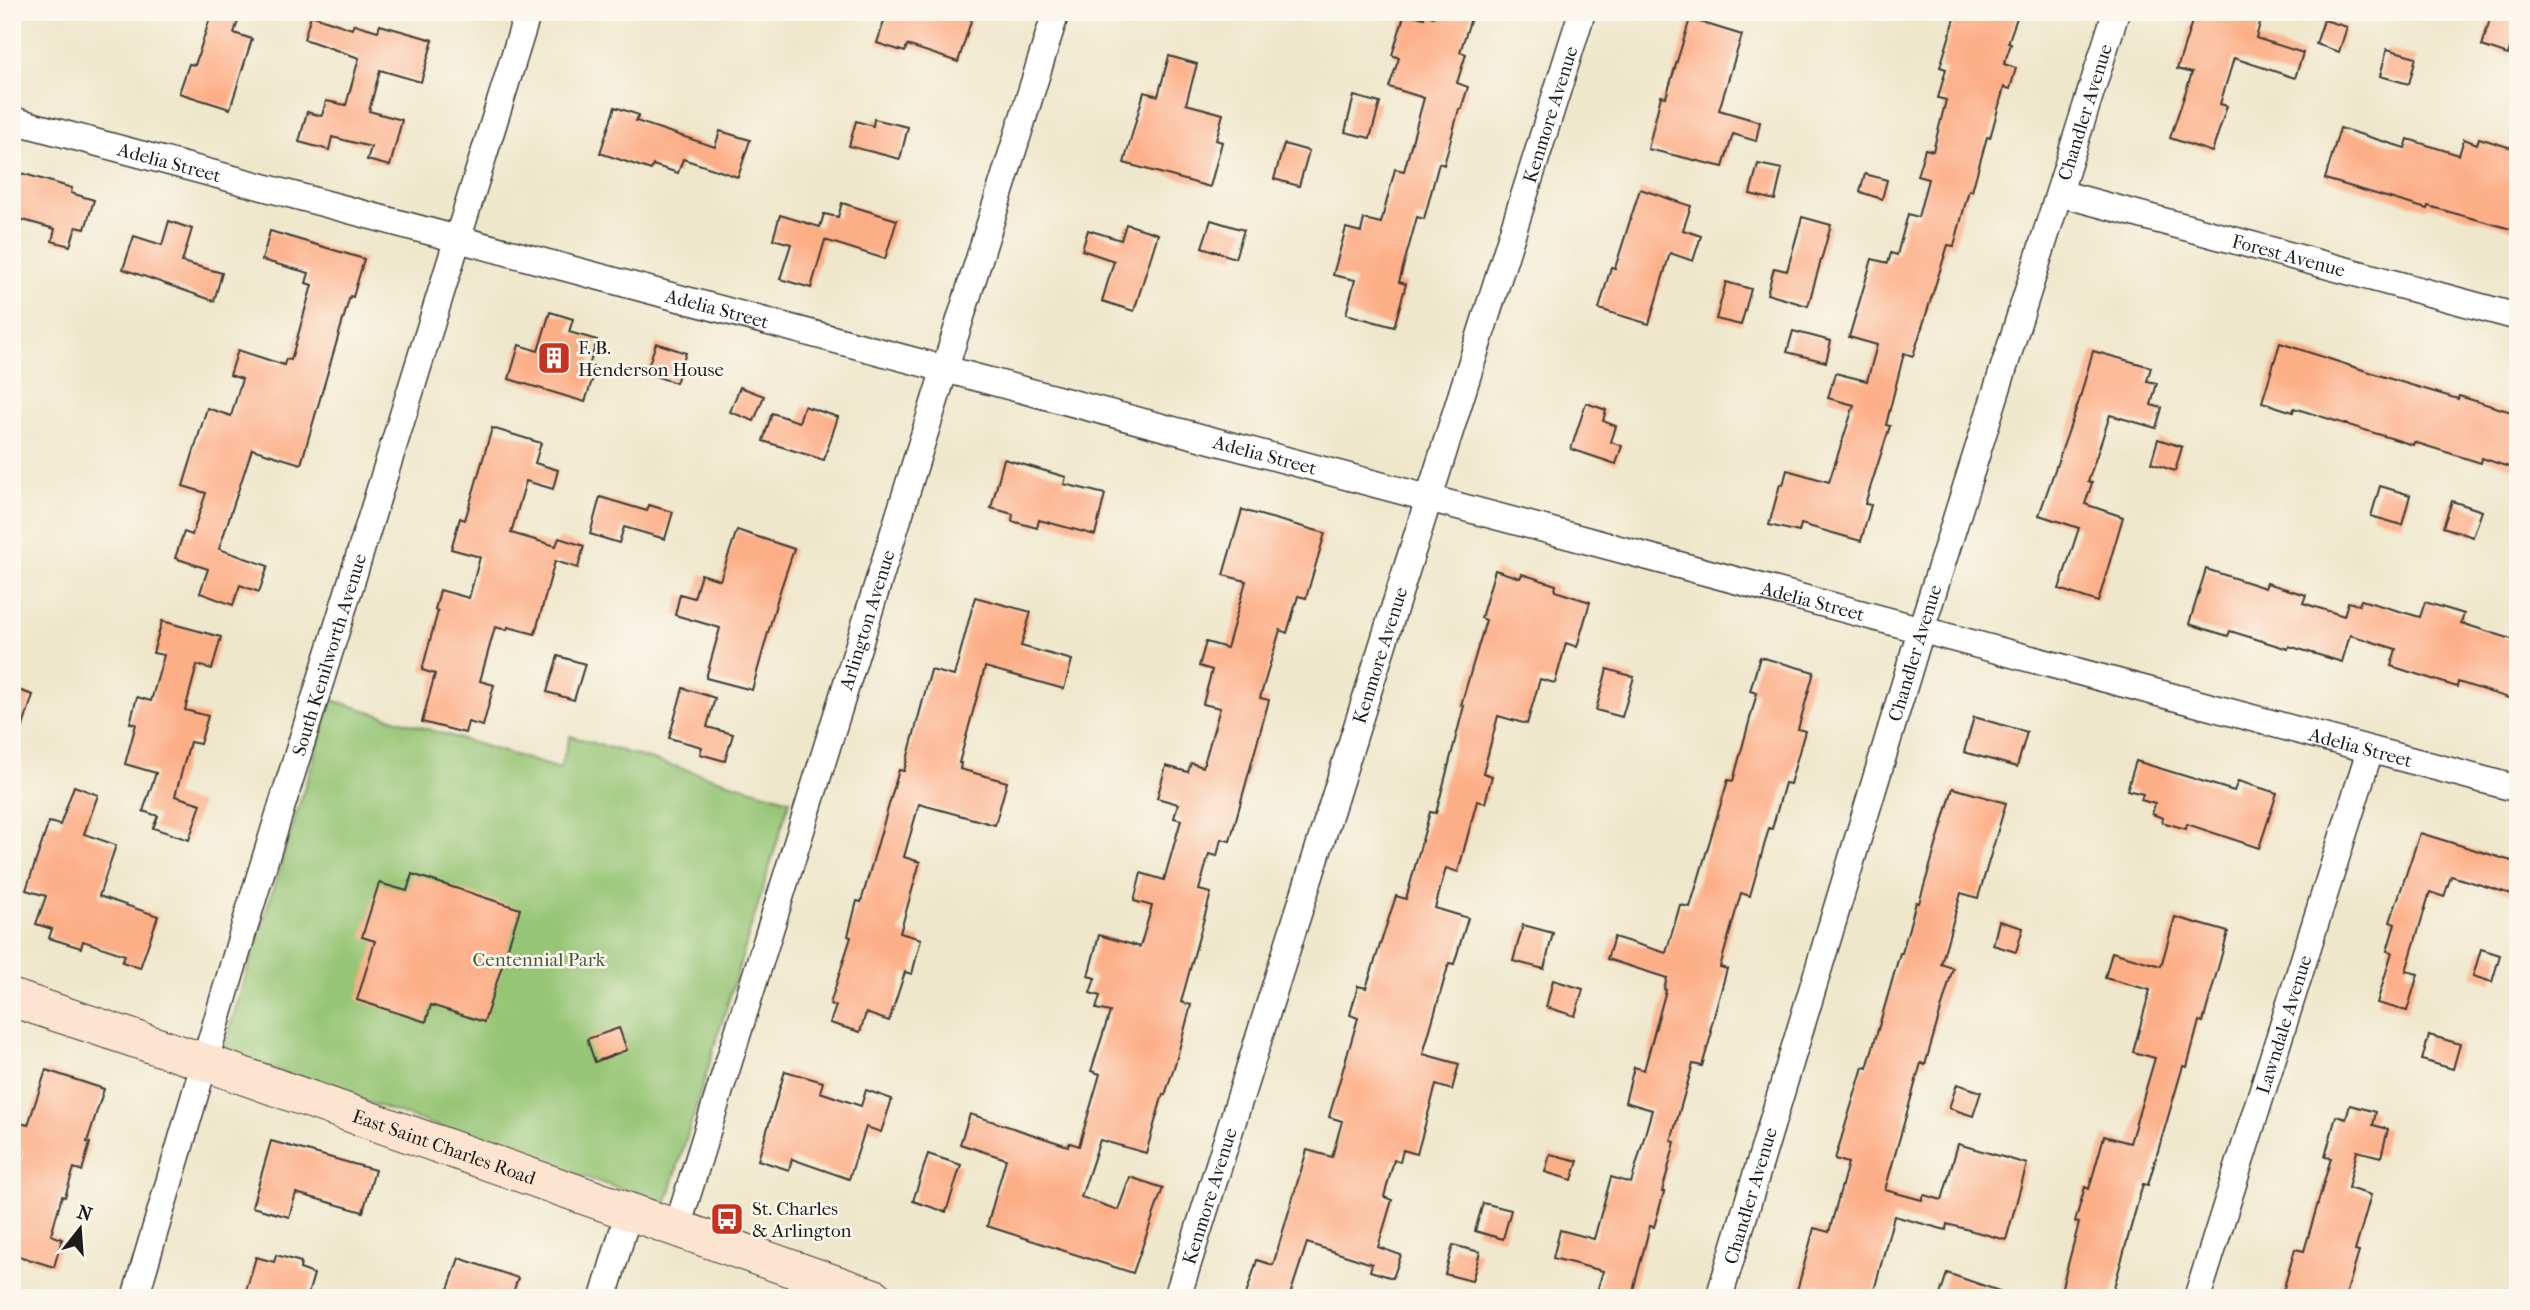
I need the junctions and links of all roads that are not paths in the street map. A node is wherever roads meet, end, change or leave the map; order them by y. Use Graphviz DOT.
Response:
graph roads {
  1 [pos="528,12"];
  2 [pos="1056,12"];
  3 [pos="1581,12"];
  4 [pos="2116,12"];
  5 [pos="12,120"];
  6 [pos="2059,193"];
  7 [pos="457,239"];
  8 [pos="2518,317"];
  9 [pos="944,369"];
  10 [pos="1429,498"];
  11 [pos="1921,630"];
  12 [pos="2370,750"];
  13 [pos="2518,789"];
  14 [pos="12,998"];
  15 [pos="204,1062"];
  16 [pos="629,1211"];
  17 [pos="677,1228"];
  18 [pos="135,1298"];
  19 [pos="603,1298"];
  20 [pos="875,1298"];
  21 [pos="1177,1298"];
  22 [pos="1719,1298"];
  23 [pos="2197,1298"];
  1 -- 7 [label="street, South Kenilworth Avenue"];
  2 -- 9 [label="street, Arlington Avenue"];
  3 -- 10 [label="street, Kenmore Avenue"];
  4 -- 6 [label="street, Chandler Avenue"];
  5 -- 7 [label="street, Adelia Street"];
  6 -- 8 [label="street, Forest Avenue"];
  6 -- 11 [label="street, Chandler Avenue"];
  7 -- 9 [label="street, Adelia Street"];
  7 -- 15 [label="street, South Kenilworth Avenue"];
  9 -- 10 [label="street, Adelia Street"];
  9 -- 17 [label="street, Arlington Avenue"];
  10 -- 11 [label="street, Adelia Street"];
  10 -- 21 [label="street, Kenmore Avenue"];
  11 -- 12 [label="street, Adelia Street"];
  11 -- 22 [label="street, Chandler Avenue"];
  12 -- 13 [label="street, Adelia Street"];
  12 -- 23 [label="street, Lawndale Avenue"];
  14 -- 15 [label="main road, East Saint Charles Road"];
  15 -- 16 [label="main road, East Saint Charles Road"];
  15 -- 18 [label="street, South Kenilworth Avenue"];
  16 -- 17 [label="main road, East Saint Charles Road"];
  16 -- 19 [label="street"];
  17 -- 20 [label="main road, East Saint Charles Road"];
}
